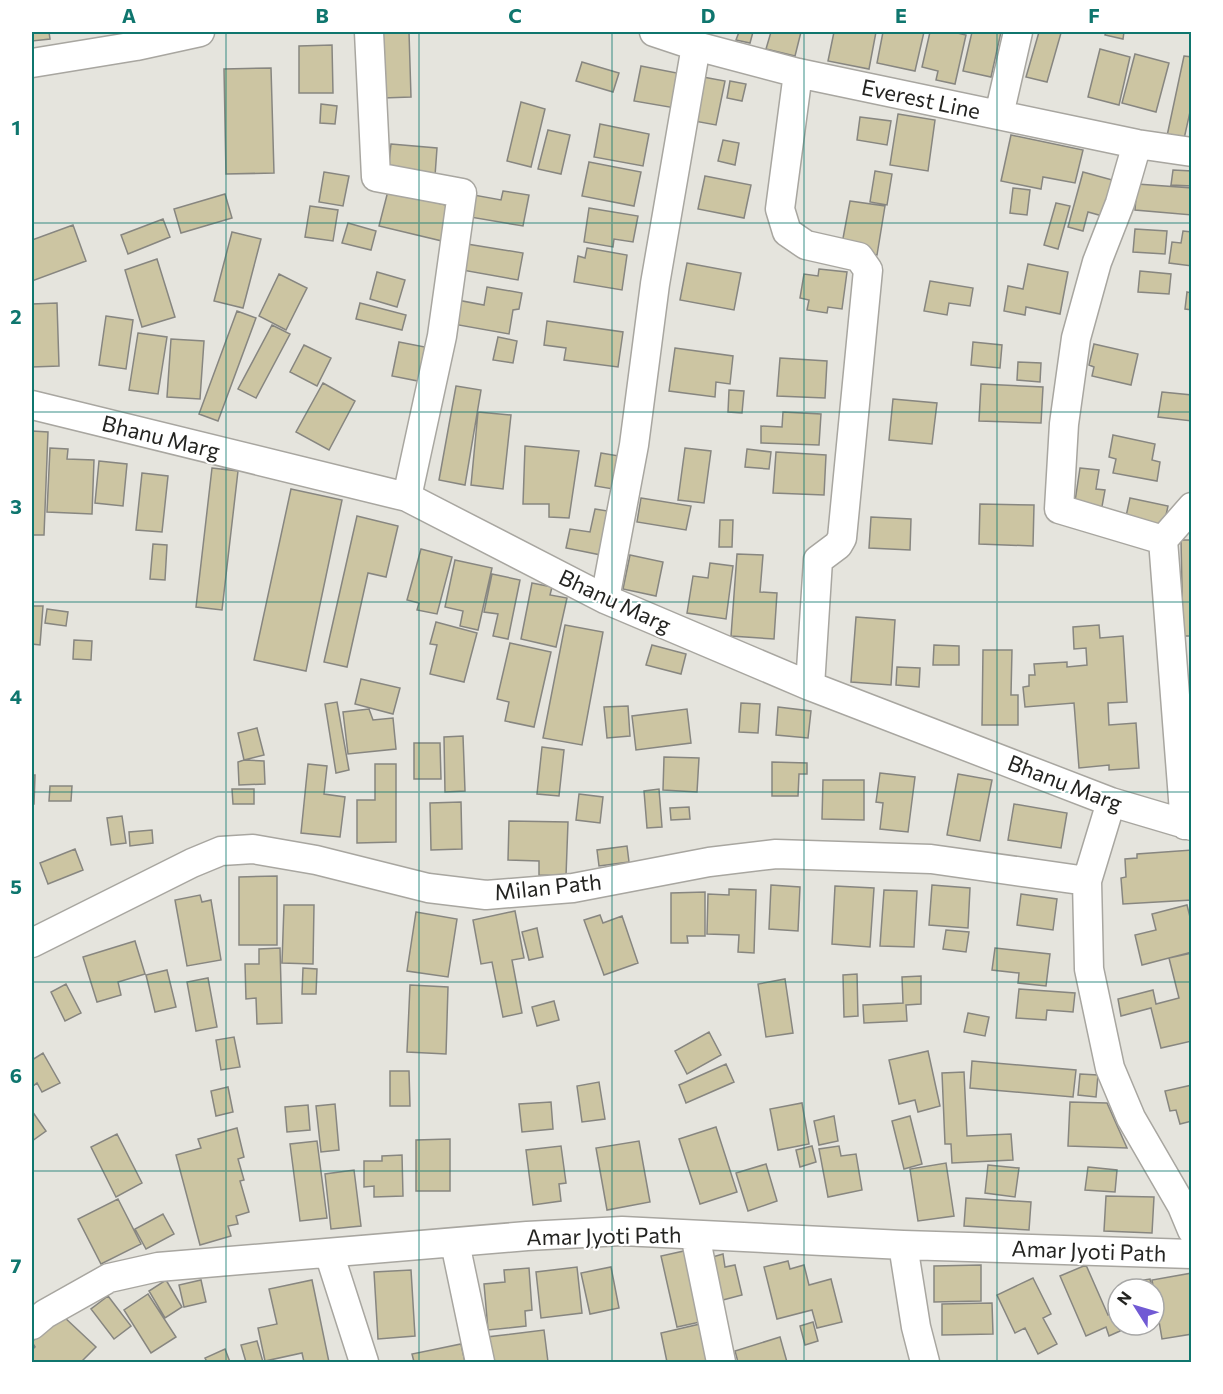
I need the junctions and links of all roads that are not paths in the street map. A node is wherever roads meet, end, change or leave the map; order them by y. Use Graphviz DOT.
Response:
graph roads {
  1 [pos="201,32"];
  2 [pos="369,32"];
  3 [pos="654,32"];
  4 [pos="1018,32"];
  5 [pos="696,46"];
  6 [pos="32,63"];
  7 [pos="798,73"];
  8 [pos="999,115"];
  9 [pos="1137,144"];
  10 [pos="1191,152"];
  11 [pos="32,405"];
  12 [pos="407,497"];
  13 [pos="1191,507"];
  14 [pos="1163,540"];
  15 [pos="605,599"];
  16 [pos="810,686"];
  17 [pos="1111,802"];
  18 [pos="1188,825"];
  19 [pos="1087,881"];
  20 [pos="32,943"];
  21 [pos="1191,1230"];
  22 [pos="695,1235"];
  23 [pos="455,1243"];
  24 [pos="903,1245"];
  25 [pos="329,1253"];
  26 [pos="1191,1254"];
  27 [pos="32,1325"];
  28 [pos="364,1362"];
  29 [pos="480,1362"];
  30 [pos="721,1362"];
  31 [pos="925,1362"];
  1 -- 6 [label="street"];
  2 -- 12 [label="street"];
  3 -- 5 [label="street, Everest Line"];
  4 -- 8 [label="street"];
  5 -- 7 [label="street, Everest Line"];
  5 -- 15 [label="street"];
  7 -- 8 [label="street, Everest Line"];
  7 -- 16 [label="street"];
  8 -- 9 [label="street, Everest Line"];
  9 -- 10 [label="street, Everest Line"];
  9 -- 14 [label="street"];
  11 -- 12 [label="street, Bhanu Marg"];
  12 -- 15 [label="street, Bhanu Marg"];
  13 -- 14 [label="street"];
  14 -- 18 [label="street"];
  15 -- 16 [label="street, Bhanu Marg"];
  16 -- 17 [label="street, Bhanu Marg"];
  17 -- 18 [label="street, Bhanu Marg"];
  17 -- 19 [label="street"];
  19 -- 20 [label="street, Milan Path"];
  19 -- 21 [label="street"];
  22 -- 23 [label="street, Amar Jyoti Path"];
  22 -- 24 [label="street, Amar Jyoti Path"];
  22 -- 30 [label="street"];
  23 -- 25 [label="street, Amar Jyoti Path"];
  23 -- 29 [label="street"];
  24 -- 26 [label="street, Amar Jyoti Path"];
  24 -- 31 [label="street"];
  25 -- 27 [label="street, Amar Jyoti Path"];
  25 -- 28 [label="street"];
}
